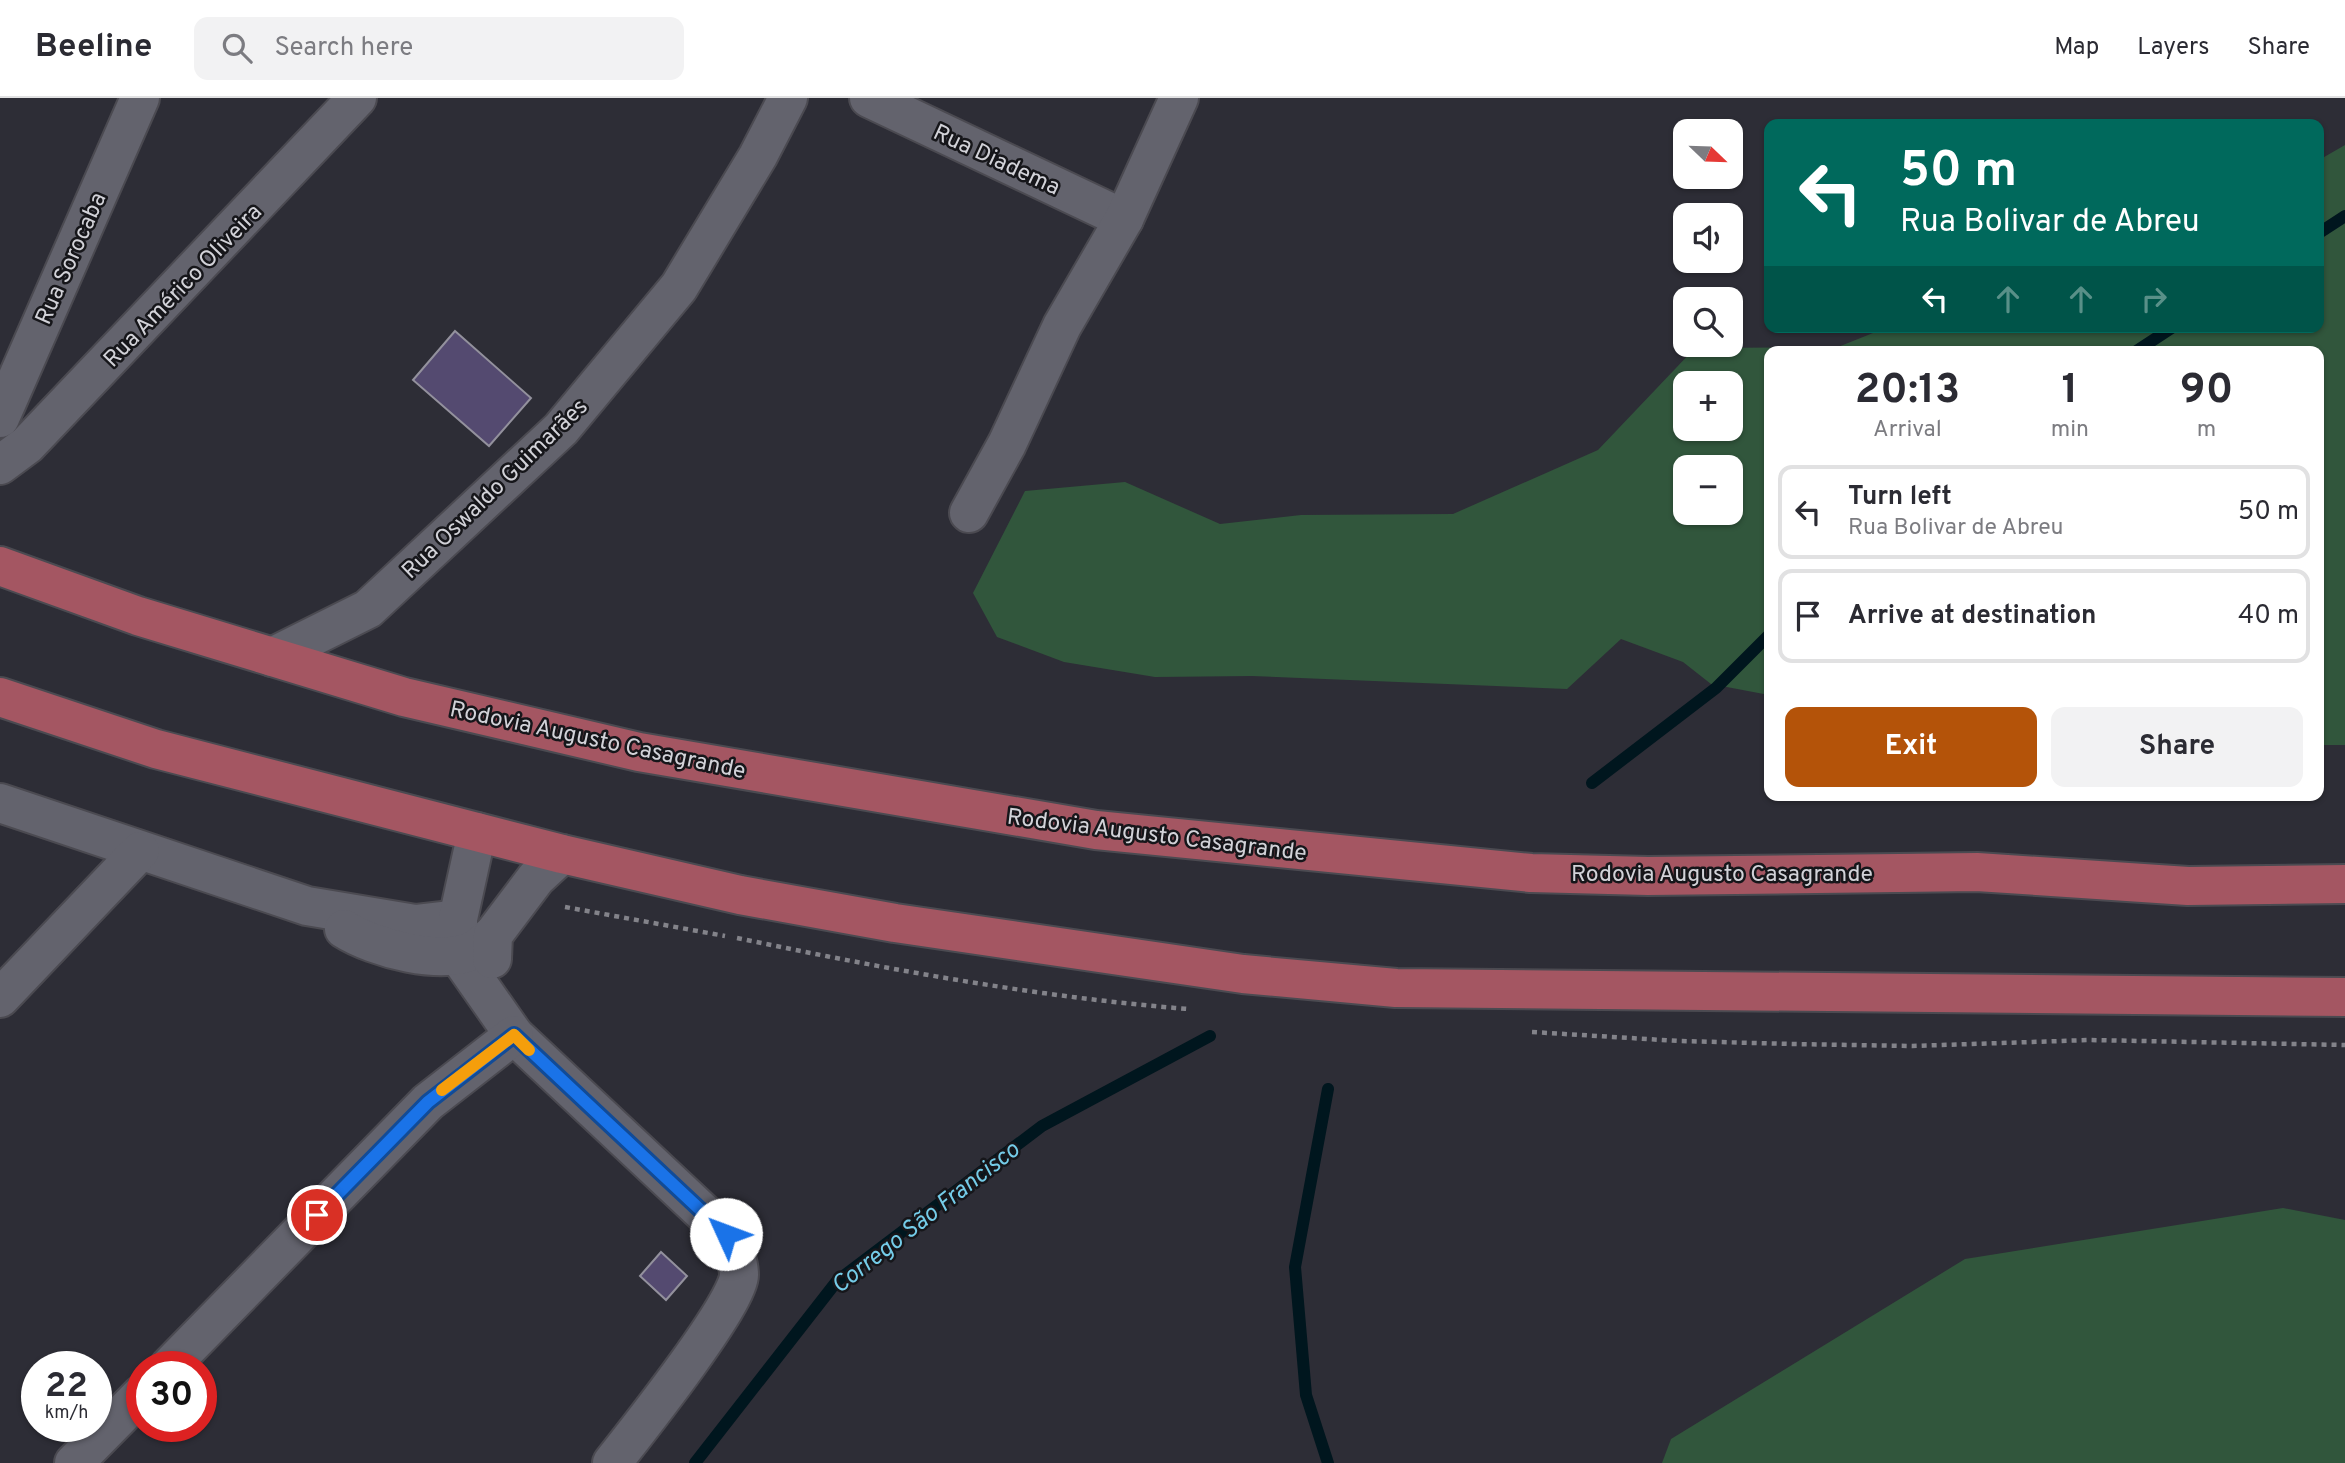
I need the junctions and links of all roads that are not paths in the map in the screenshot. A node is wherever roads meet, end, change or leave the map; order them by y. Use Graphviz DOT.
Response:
graph roads {
  1 [pos="140,98"];
  2 [pos="357,98"];
  3 [pos="788,98"];
  4 [pos="869,98"];
  5 [pos="1179,98"];
  6 [pos="1124,219"];
  7 [pos="0,418"];
  8 [pos="0,465"];
  9 [pos="969,513"];
  10 [pos="0,566"];
  11 [pos="272,657"];
  12 [pos="0,697"];
  13 [pos="0,803"];
  14 [pos="477,832"];
  15 [pos="140,851"];
  16 [pos="562,853"];
  17 [pos="2345,884"];
  18 [pos="493,935"];
  19 [pos="458,937"];
  20 [pos="2345,997"];
  21 [pos="0,998"];
  22 [pos="510,1031"];
  23 [pos="185,1351"];
  24 [pos="126,1410"];
  25 [pos="74,1463"];
  26 [pos="612,1463"];
  1 -- 7 [label="street, Rua Sorocaba"];
  2 -- 8 [label="street, Rua Américo Oliveira"];
  3 -- 11 [label="street, Rua Oswaldo Guimarães"];
  4 -- 6 [label="street, Rua Diadema"];
  5 -- 6 [label="street"];
  6 -- 9 [label="street"];
  10 -- 11 [label="main road, Rodovia Augusto Casagrande"];
  11 -- 17 [label="main road, Rodovia Augusto Casagrande"];
  12 -- 14 [label="main road"];
  13 -- 15 [label="street"];
  14 -- 16 [label="main road"];
  14 -- 19 [label="street"];
  15 -- 19 [label="street"];
  15 -- 21 [label="street"];
  16 -- 18 [label="street"];
  16 -- 20 [label="main road"];
  18 -- 19 [label="street"];
  18 -- 22 [label="street"];
  19 -- 22 [label="street"];
  22 -- 23 [label="street"];
  22 -- 26 [label="street"];
  24 -- 25 [label="street"];
}
